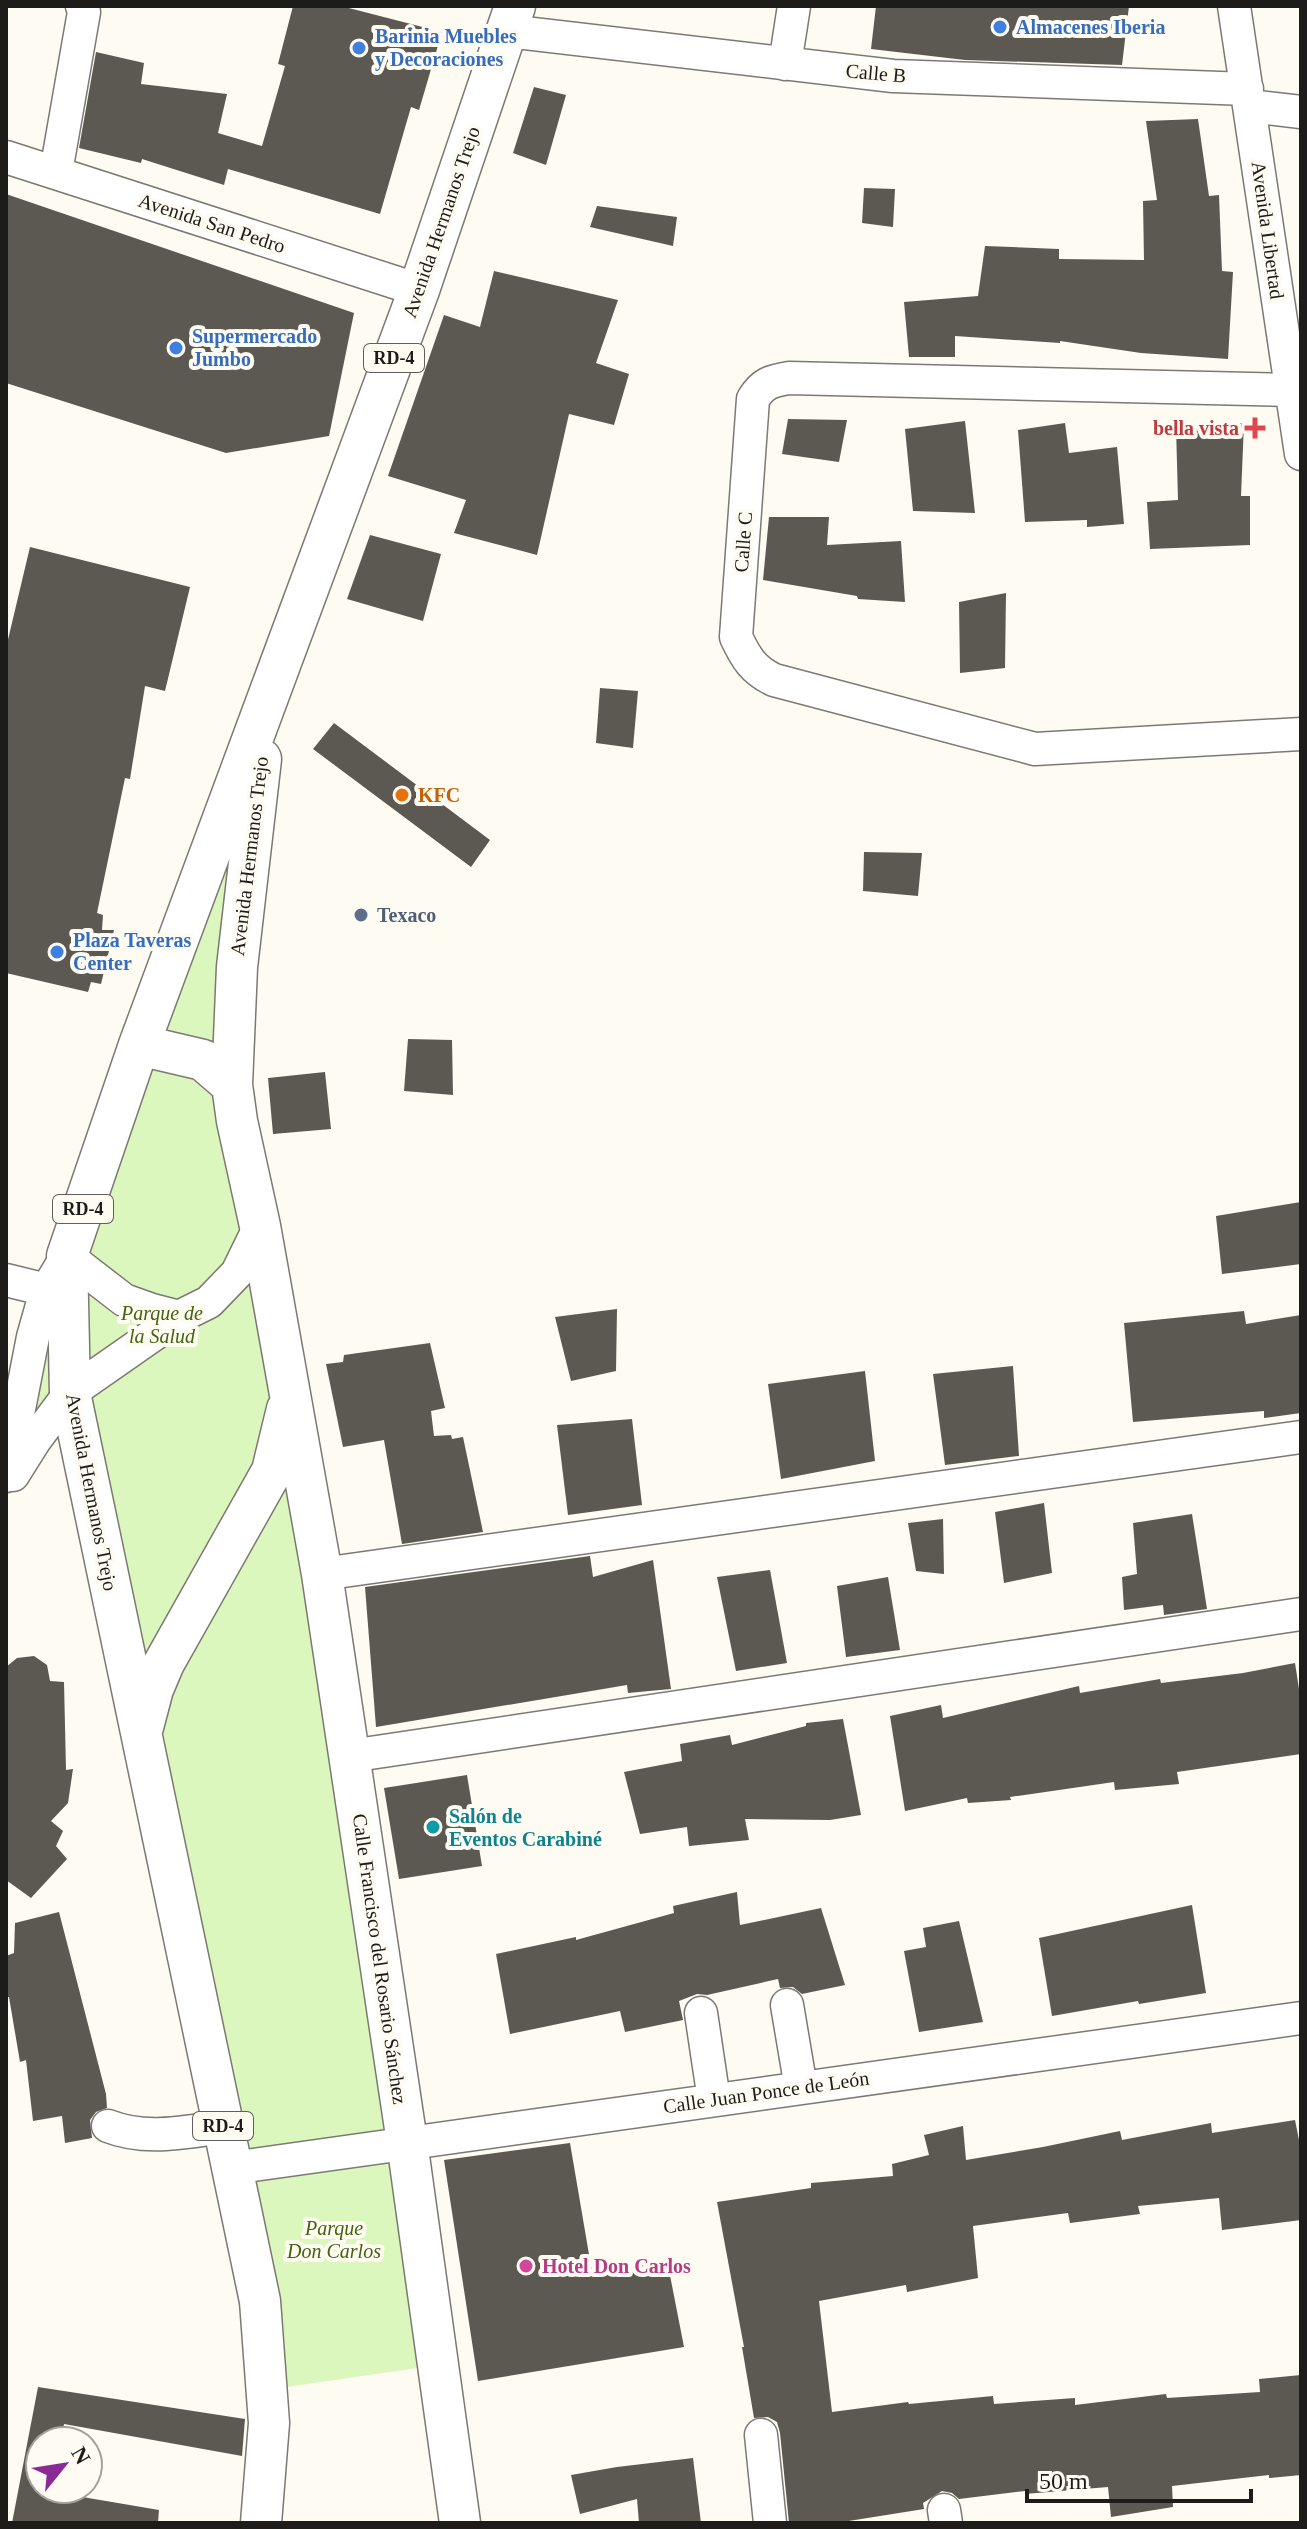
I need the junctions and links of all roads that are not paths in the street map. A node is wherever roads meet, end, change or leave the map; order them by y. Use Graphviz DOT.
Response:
graph roads {
  1 [pos="82,6"];
  2 [pos="794,6"];
  3 [pos="1234,6"];
  4 [pos="511,19"];
  5 [pos="785,64"];
  6 [pos="1248,97"];
  7 [pos="1301,112"];
  8 [pos="6,157"];
  9 [pos="56,172"];
  10 [pos="419,290"];
  11 [pos="1291,390"];
  12 [pos="1300,436"];
  13 [pos="265,707"];
  14 [pos="1301,734"];
  15 [pos="139,1045"];
  16 [pos="232,1085"];
  17 [pos="260,1226"];
  18 [pos="6,1280"];
  19 [pos="60,1281"];
  20 [pos="179,1317"];
  21 [pos="70,1393"];
  22 [pos="290,1397"];
  23 [pos="1301,1437"];
  24 [pos="6,1476"];
  25 [pos="6,1493"];
  26 [pos="322,1574"];
  27 [pos="1301,1614"];
  28 [pos="141,1733"];
  29 [pos="350,1756"];
  30 [pos="787,2005"];
  31 [pos="701,2013"];
  32 [pos="1301,2018"];
  33 [pos="801,2088"];
  34 [pos="714,2100"];
  35 [pos="108,2126"];
  36 [pos="223,2127"];
  37 [pos="407,2142"];
  38 [pos="232,2168"];
  39 [pos="761,2435"];
  40 [pos="261,2523"];
  41 [pos="460,2523"];
  42 [pos="770,2523"];
  1 -- 9 [label="street"];
  2 -- 5 [label="street"];
  3 -- 6 [label="street, Avenida Libertad"];
  4 -- 5 [label="street, Calle B"];
  4 -- 10 [label="main road, Avenida Hermanos Trejo / RD-4"];
  5 -- 6 [label="street, Calle B"];
  6 -- 7 [label="street, Calle B"];
  6 -- 11 [label="street, Avenida Libertad"];
  8 -- 9 [label="street, Avenida San Pedro"];
  9 -- 10 [label="street, Avenida San Pedro"];
  10 -- 13 [label="main road, Avenida Hermanos Trejo / RD-4"];
  11 -- 12 [label="street, Avenida Libertad"];
  11 -- 14 [label="street, Calle C"];
  13 -- 15 [label="main road, Avenida Hermanos Trejo / RD-4"];
  13 -- 16 [label="main road, Avenida Hermanos Trejo / RD-4"];
  15 -- 16 [label="main road"];
  15 -- 19 [label="main road, Avenida Hermanos Trejo / RD-4"];
  16 -- 17 [label="main road, Avenida Hermanos Trejo / RD-4"];
  17 -- 20 [label="street"];
  17 -- 22 [label="main road, Avenida Hermanos Trejo / RD-4"];
  18 -- 19 [label="street"];
  19 -- 20 [label="street"];
  19 -- 21 [label="main road, Avenida Hermanos Trejo / RD-4"];
  19 -- 24 [label="street"];
  20 -- 21 [label="street"];
  21 -- 25 [label="street"];
  21 -- 28 [label="main road, Avenida Hermanos Trejo / RD-4"];
  22 -- 26 [label="main road, Calle Francisco del Rosario Sánchez"];
  22 -- 28 [label="main road, Avenida Hermanos Trejo / RD-4"];
  23 -- 26 [label="street"];
  26 -- 29 [label="main road, Calle Francisco del Rosario Sánchez"];
  27 -- 29 [label="street"];
  28 -- 36 [label="main road, Avenida Hermanos Trejo / RD-4"];
  29 -- 37 [label="main road, Calle Francisco del Rosario Sánchez"];
  30 -- 33 [label="street"];
  31 -- 34 [label="street"];
  32 -- 33 [label="street, Calle Juan Ponce de León"];
  33 -- 34 [label="street, Calle Juan Ponce de León"];
  34 -- 37 [label="street, Calle Juan Ponce de León"];
  35 -- 36 [label="street"];
  36 -- 38 [label="main road, Avenida Hermanos Trejo / RD-4"];
  37 -- 38 [label="street, Calle Juan Ponce de León"];
  37 -- 41 [label="main road, Calle Francisco del Rosario Sánchez"];
  38 -- 40 [label="main road, Avenida Hermanos Trejo / RD-4"];
  39 -- 42 [label="street"];
}
